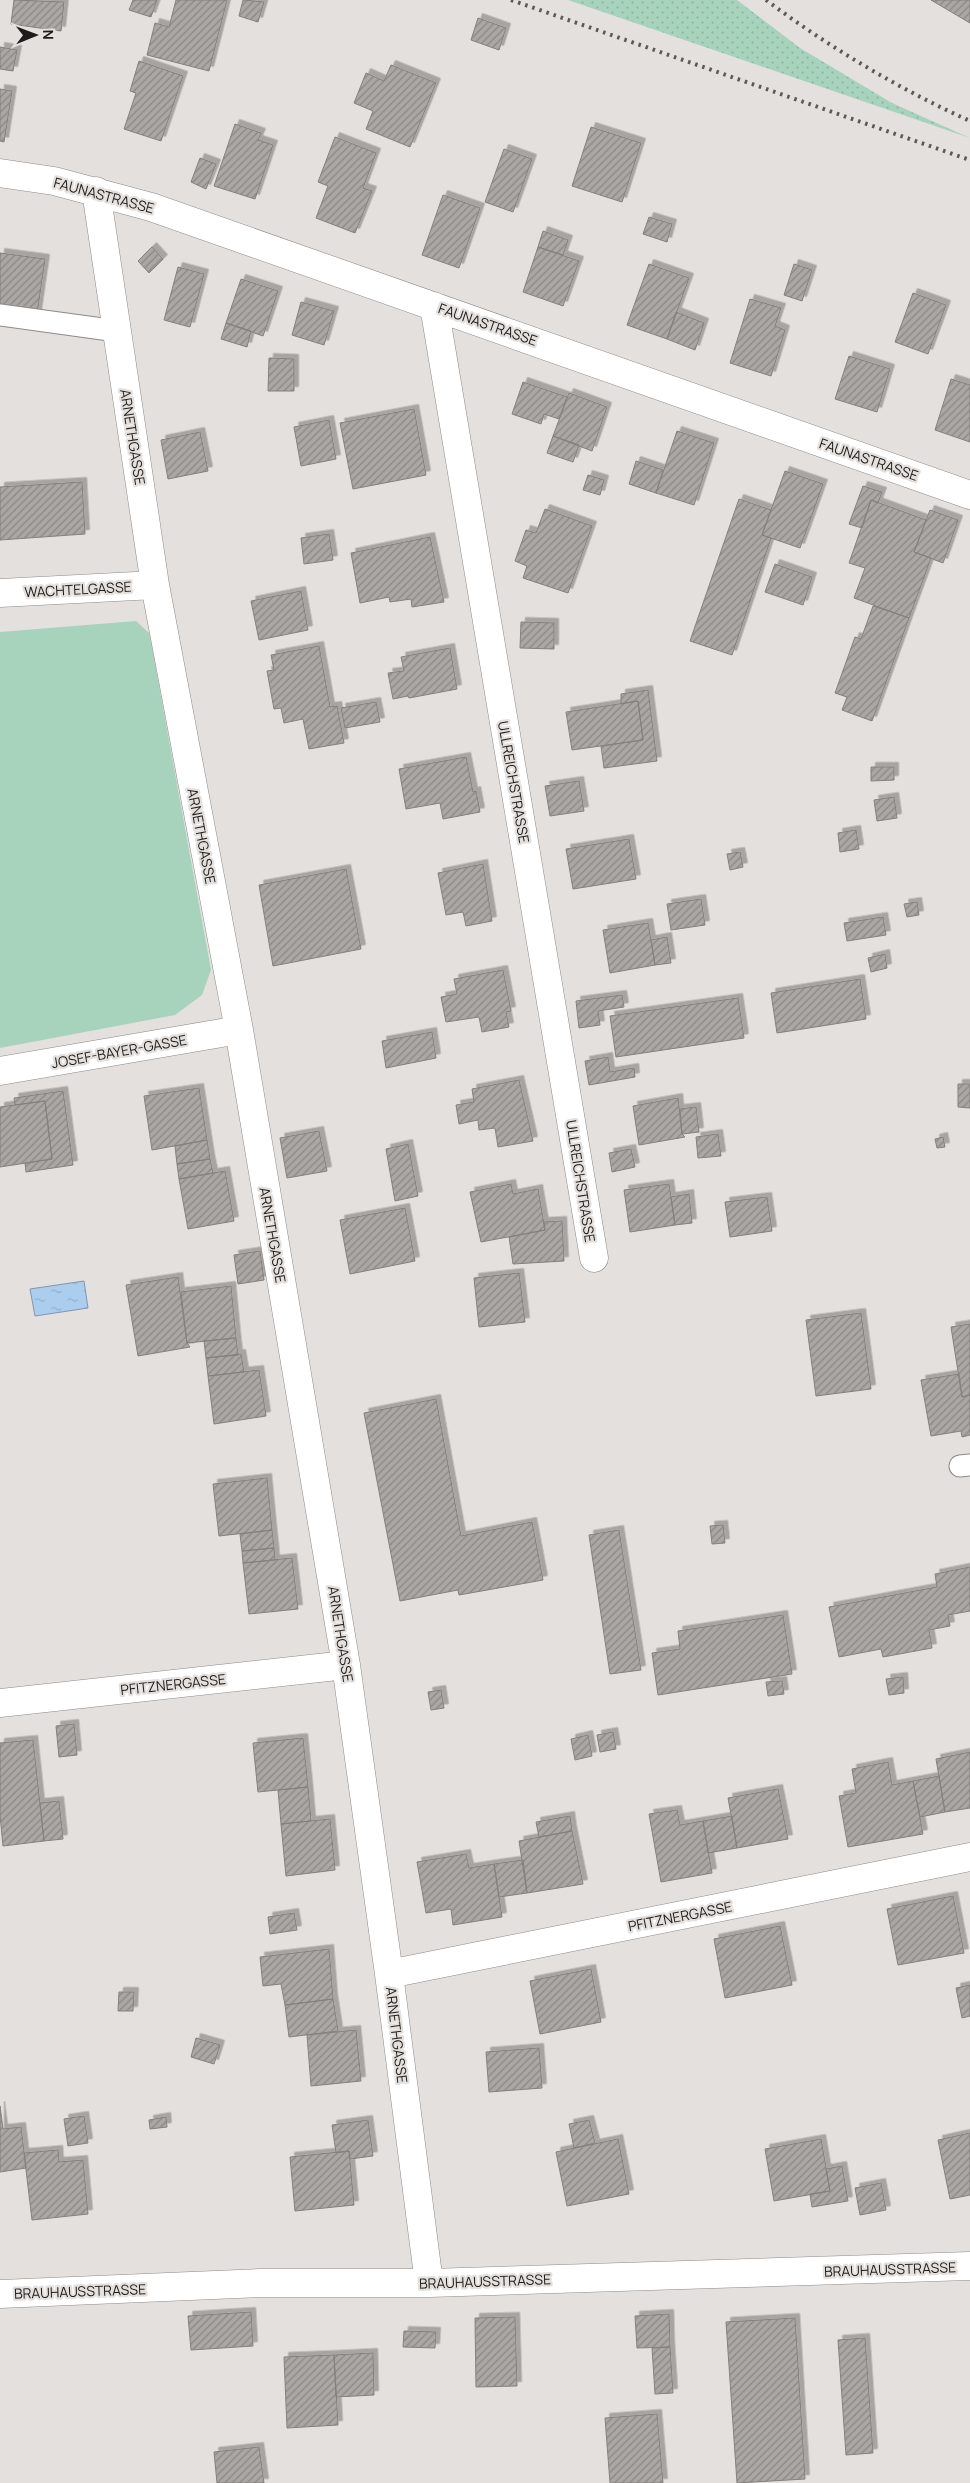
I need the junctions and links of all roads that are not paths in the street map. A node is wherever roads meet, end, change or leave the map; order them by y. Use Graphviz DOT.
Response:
graph roads {
  1 [pos="0,173"];
  2 [pos="96,190"];
  3 [pos="434,306"];
  4 [pos="0,315"];
  5 [pos="117,331"];
  6 [pos="970,495"];
  7 [pos="155,585"];
  8 [pos="0,594"];
  9 [pos="239,1030"];
  10 [pos="0,1071"];
  11 [pos="594,1258"];
  12 [pos="346,1665"];
  13 [pos="0,1703"];
  14 [pos="970,1857"];
  15 [pos="389,1974"];
  16 [pos="970,2266"];
  17 [pos="429,2283"];
  18 [pos="0,2294"];
  1 -- 2 [label="street, FAUNASTRASSE"];
  2 -- 3 [label="street, FAUNASTRASSE"];
  2 -- 5 [label="street, ARNETHGASSE"];
  3 -- 6 [label="street, FAUNASTRASSE"];
  3 -- 11 [label="street, ULLREICHSTRASSE"];
  4 -- 5 [label="lane"];
  5 -- 7 [label="street, ARNETHGASSE"];
  7 -- 8 [label="street, WACHTELGASSE"];
  7 -- 9 [label="street, ARNETHGASSE"];
  9 -- 10 [label="street, JOSEF-BAYER-GASSE"];
  9 -- 12 [label="street, ARNETHGASSE"];
  12 -- 13 [label="street, PFITZNERGASSE"];
  12 -- 15 [label="street, ARNETHGASSE"];
  14 -- 15 [label="street, PFITZNERGASSE"];
  15 -- 17 [label="street, ARNETHGASSE"];
  16 -- 17 [label="street, BRAUHAUSSTRASSE"];
  17 -- 18 [label="street, BRAUHAUSSTRASSE"];
}
